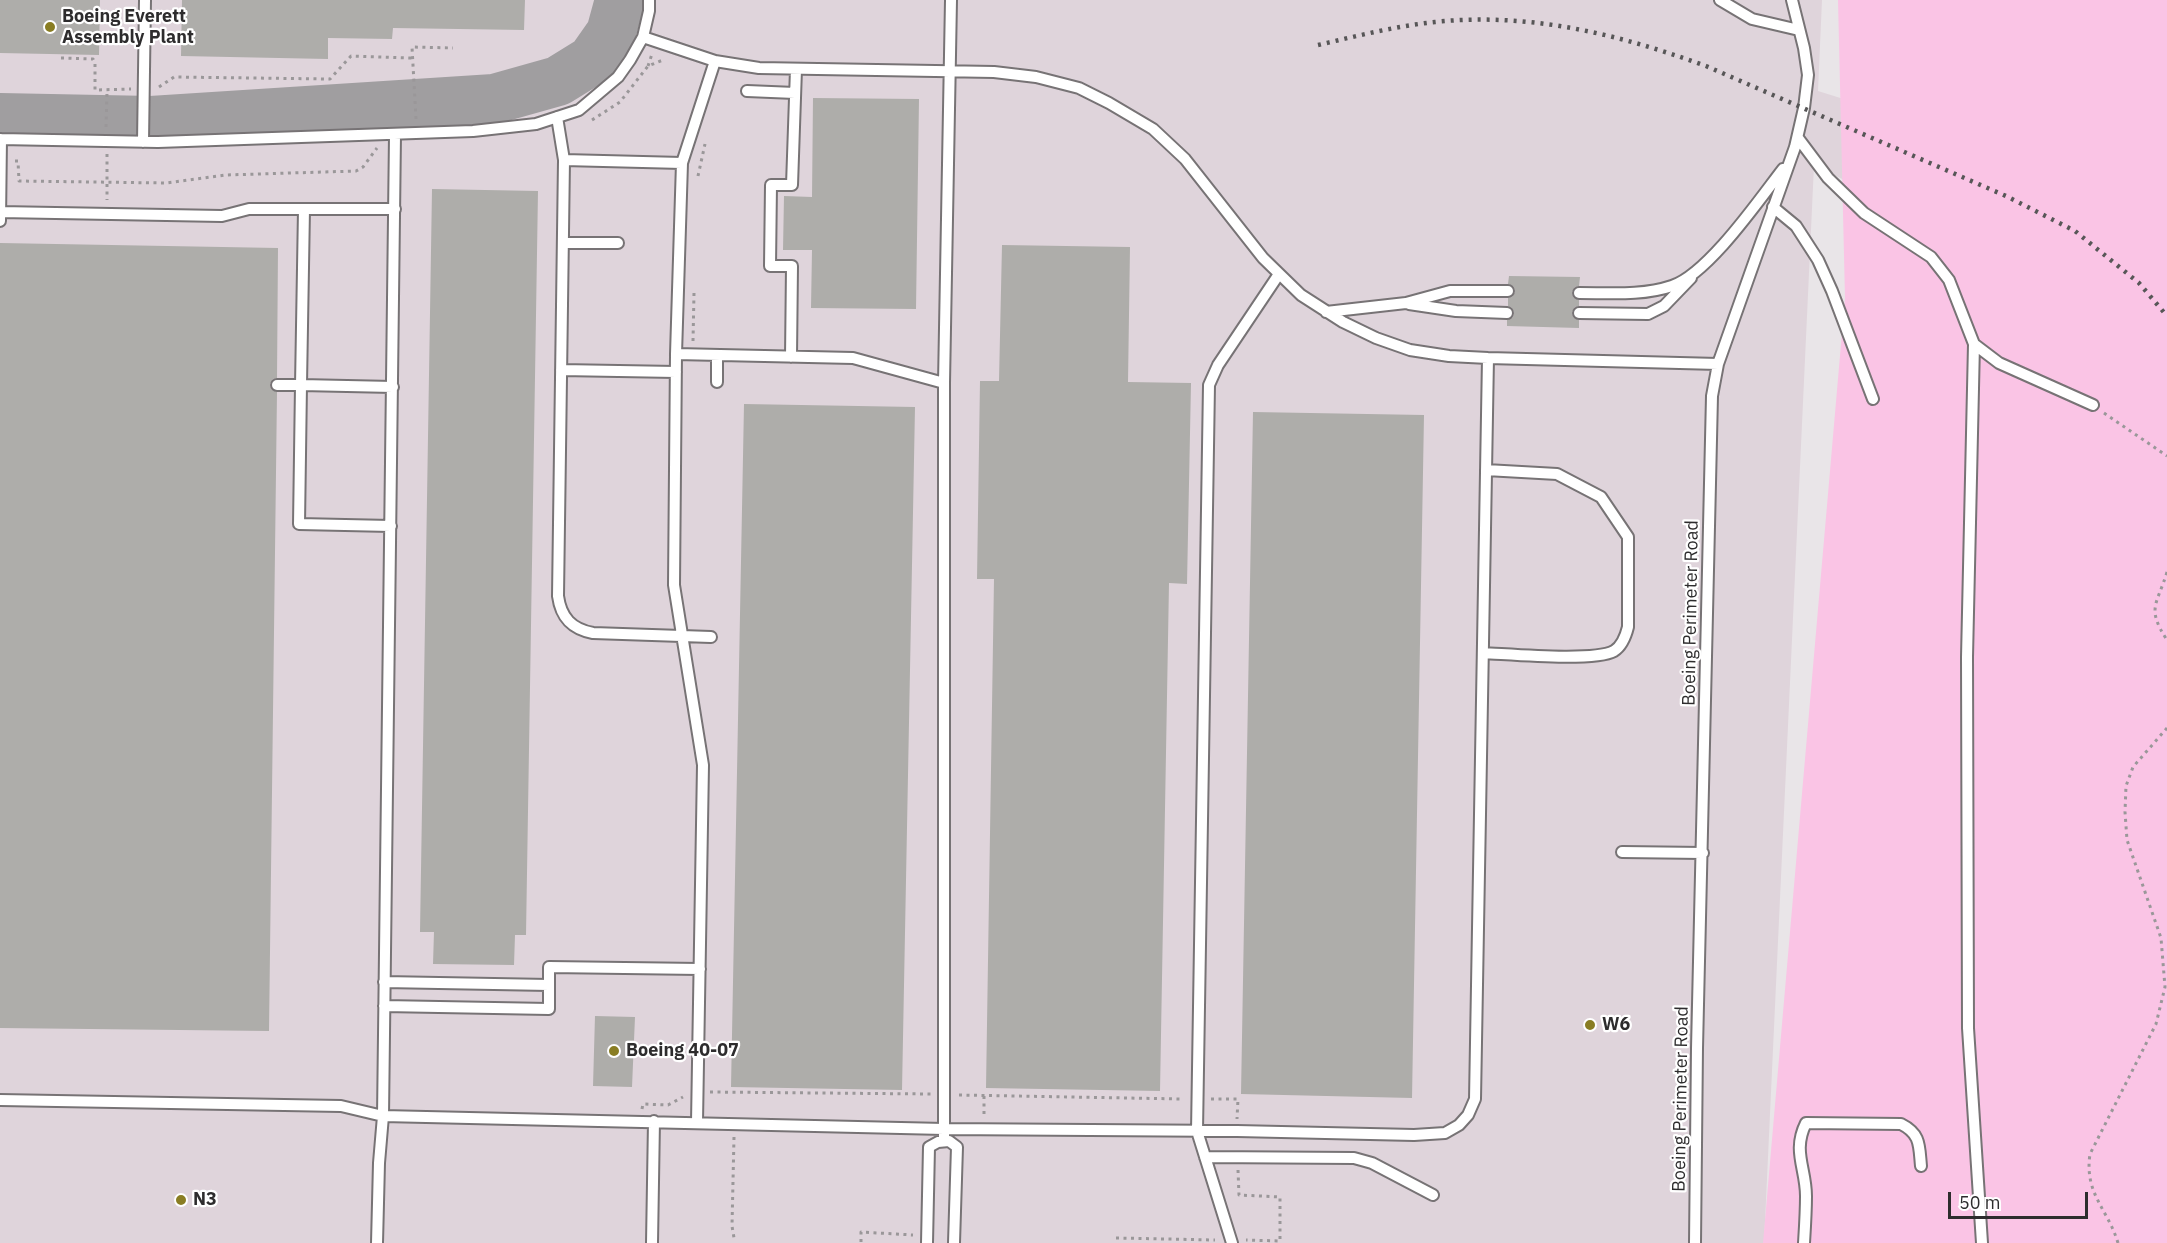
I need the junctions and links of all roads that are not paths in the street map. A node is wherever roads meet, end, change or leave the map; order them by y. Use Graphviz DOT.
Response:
graph roads {
  1 [pos="145,0"];
  2 [pos="649,0"];
  3 [pos="951,0"];
  4 [pos="1720,0"];
  5 [pos="1792,0"];
  6 [pos="1799,30"];
  7 [pos="643,38"];
  8 [pos="715,61"];
  9 [pos="796,69"];
  10 [pos="949,70"];
  11 [pos="747,91"];
  12 [pos="795,93"];
  13 [pos="556,117"];
  14 [pos="395,135"];
  15 [pos="1798,138"];
  16 [pos="1,140"];
  17 [pos="143,142"];
  18 [pos="564,160"];
  19 [pos="1789,162"];
  20 [pos="682,163"];
  21 [pos="0,196"];
  22 [pos="1773,207"];
  23 [pos="304,209"];
  24 [pos="395,209"];
  25 [pos="0,212"];
  26 [pos="0,221"];
  27 [pos="563,243"];
  28 [pos="618,243"];
  29 [pos="1704,265"];
  30 [pos="1279,274"];
  31 [pos="1508,291"];
  32 [pos="1579,293"];
  33 [pos="1406,303"];
  34 [pos="1326,312"];
  35 [pos="1507,313"];
  36 [pos="1579,313"];
  37 [pos="1974,344"];
  38 [pos="676,354"];
  39 [pos="717,355"];
  40 [pos="791,357"];
  41 [pos="1488,358"];
  42 [pos="1718,364"];
  43 [pos="561,370"];
  44 [pos="676,372"];
  45 [pos="717,382"];
  46 [pos="944,383"];
  47 [pos="277,385"];
  48 [pos="301,385"];
  49 [pos="393,387"];
  50 [pos="1873,399"];
  51 [pos="2093,405"];
  52 [pos="1486,470"];
  53 [pos="391,526"];
  54 [pos="681,636"];
  55 [pos="711,637"];
  56 [pos="1483,653"];
  57 [pos="1622,852"];
  58 [pos="1703,854"];
  59 [pos="700,969"];
  60 [pos="384,982"];
  61 [pos="549,985"];
  62 [pos="384,1006"];
  63 [pos="0,1100"];
  64 [pos="383,1116"];
  65 [pos="654,1121"];
  66 [pos="697,1122"];
  67 [pos="944,1129"];
  68 [pos="1197,1131"];
  69 [pos="944,1141"];
  70 [pos="1205,1157"];
  71 [pos="1921,1166"];
  72 [pos="1432,1195"];
  73 [pos="927,1240"];
  74 [pos="377,1243"];
  75 [pos="652,1243"];
  76 [pos="954,1243"];
  77 [pos="1232,1243"];
  78 [pos="1695,1243"];
  79 [pos="1804,1243"];
  80 [pos="1982,1243"];
  1 -- 17 [label="lane"];
  2 -- 7 [label="lane"];
  3 -- 10 [label="lane"];
  4 -- 6 [label="lane"];
  5 -- 6 [label="lane, Boeing Perimeter Road"];
  6 -- 15 [label="lane, Boeing Perimeter Road"];
  7 -- 8 [label="lane"];
  7 -- 13 [label="lane"];
  8 -- 9 [label="lane"];
  8 -- 20 [label="lane"];
  9 -- 10 [label="lane"];
  9 -- 12 [label="lane"];
  10 -- 30 [label="lane"];
  10 -- 46 [label="lane"];
  11 -- 12 [label="lane"];
  12 -- 40 [label="lane"];
  13 -- 14 [label="lane"];
  13 -- 18 [label="lane"];
  14 -- 17 [label="lane"];
  14 -- 24 [label="lane"];
  15 -- 19 [label="lane, Boeing Perimeter Road"];
  15 -- 37 [label="lane"];
  16 -- 17 [label="lane"];
  16 -- 21 [label="lane"];
  18 -- 20 [label="lane"];
  18 -- 27 [label="lane"];
  19 -- 22 [label="lane, Boeing Perimeter Road"];
  19 -- 29 [label="lane"];
  20 -- 38 [label="lane"];
  21 -- 25 [label="lane"];
  22 -- 42 [label="lane, Boeing Perimeter Road"];
  22 -- 50 [label="lane"];
  23 -- 24 [label="lane"];
  23 -- 25 [label="lane"];
  23 -- 48 [label="lane"];
  24 -- 49 [label="lane"];
  25 -- 26 [label="lane"];
  27 -- 28 [label="lane"];
  27 -- 43 [label="lane"];
  29 -- 32 [label="lane"];
  29 -- 36 [label="lane"];
  30 -- 34 [label="lane"];
  30 -- 68 [label="lane"];
  31 -- 33 [label="lane"];
  33 -- 34 [label="lane"];
  33 -- 35 [label="lane"];
  34 -- 41 [label="lane"];
  37 -- 51 [label="lane"];
  37 -- 80 [label="lane"];
  38 -- 39 [label="lane"];
  38 -- 44 [label="lane"];
  39 -- 40 [label="lane"];
  39 -- 45 [label="lane"];
  40 -- 46 [label="lane"];
  41 -- 42 [label="lane"];
  41 -- 52 [label="lane"];
  42 -- 58 [label="lane, Boeing Perimeter Road"];
  43 -- 44 [label="lane"];
  43 -- 54 [label="lane"];
  44 -- 54 [label="lane"];
  46 -- 67 [label="lane"];
  47 -- 48 [label="lane"];
  48 -- 49 [label="lane"];
  48 -- 53 [label="lane"];
  49 -- 53 [label="lane"];
  52 -- 56 [label="lane"];
  52 -- 56 [label="lane"];
  53 -- 60 [label="lane"];
  54 -- 55 [label="lane"];
  54 -- 59 [label="lane"];
  56 -- 68 [label="lane"];
  57 -- 58 [label="lane"];
  58 -- 78 [label="lane, Boeing Perimeter Road"];
  59 -- 61 [label="lane"];
  59 -- 66 [label="lane"];
  60 -- 61 [label="lane"];
  60 -- 62 [label="lane"];
  61 -- 62 [label="lane"];
  62 -- 64 [label="lane"];
  63 -- 64 [label="lane"];
  64 -- 65 [label="lane"];
  64 -- 74 [label="lane"];
  65 -- 66 [label="lane"];
  65 -- 75 [label="lane"];
  66 -- 67 [label="lane"];
  67 -- 68 [label="lane"];
  67 -- 69 [label="lane"];
  68 -- 70 [label="lane"];
  69 -- 73 [label="lane"];
  69 -- 76 [label="lane"];
  70 -- 72 [label="lane"];
  70 -- 77 [label="lane"];
  71 -- 79 [label="lane"];
}
